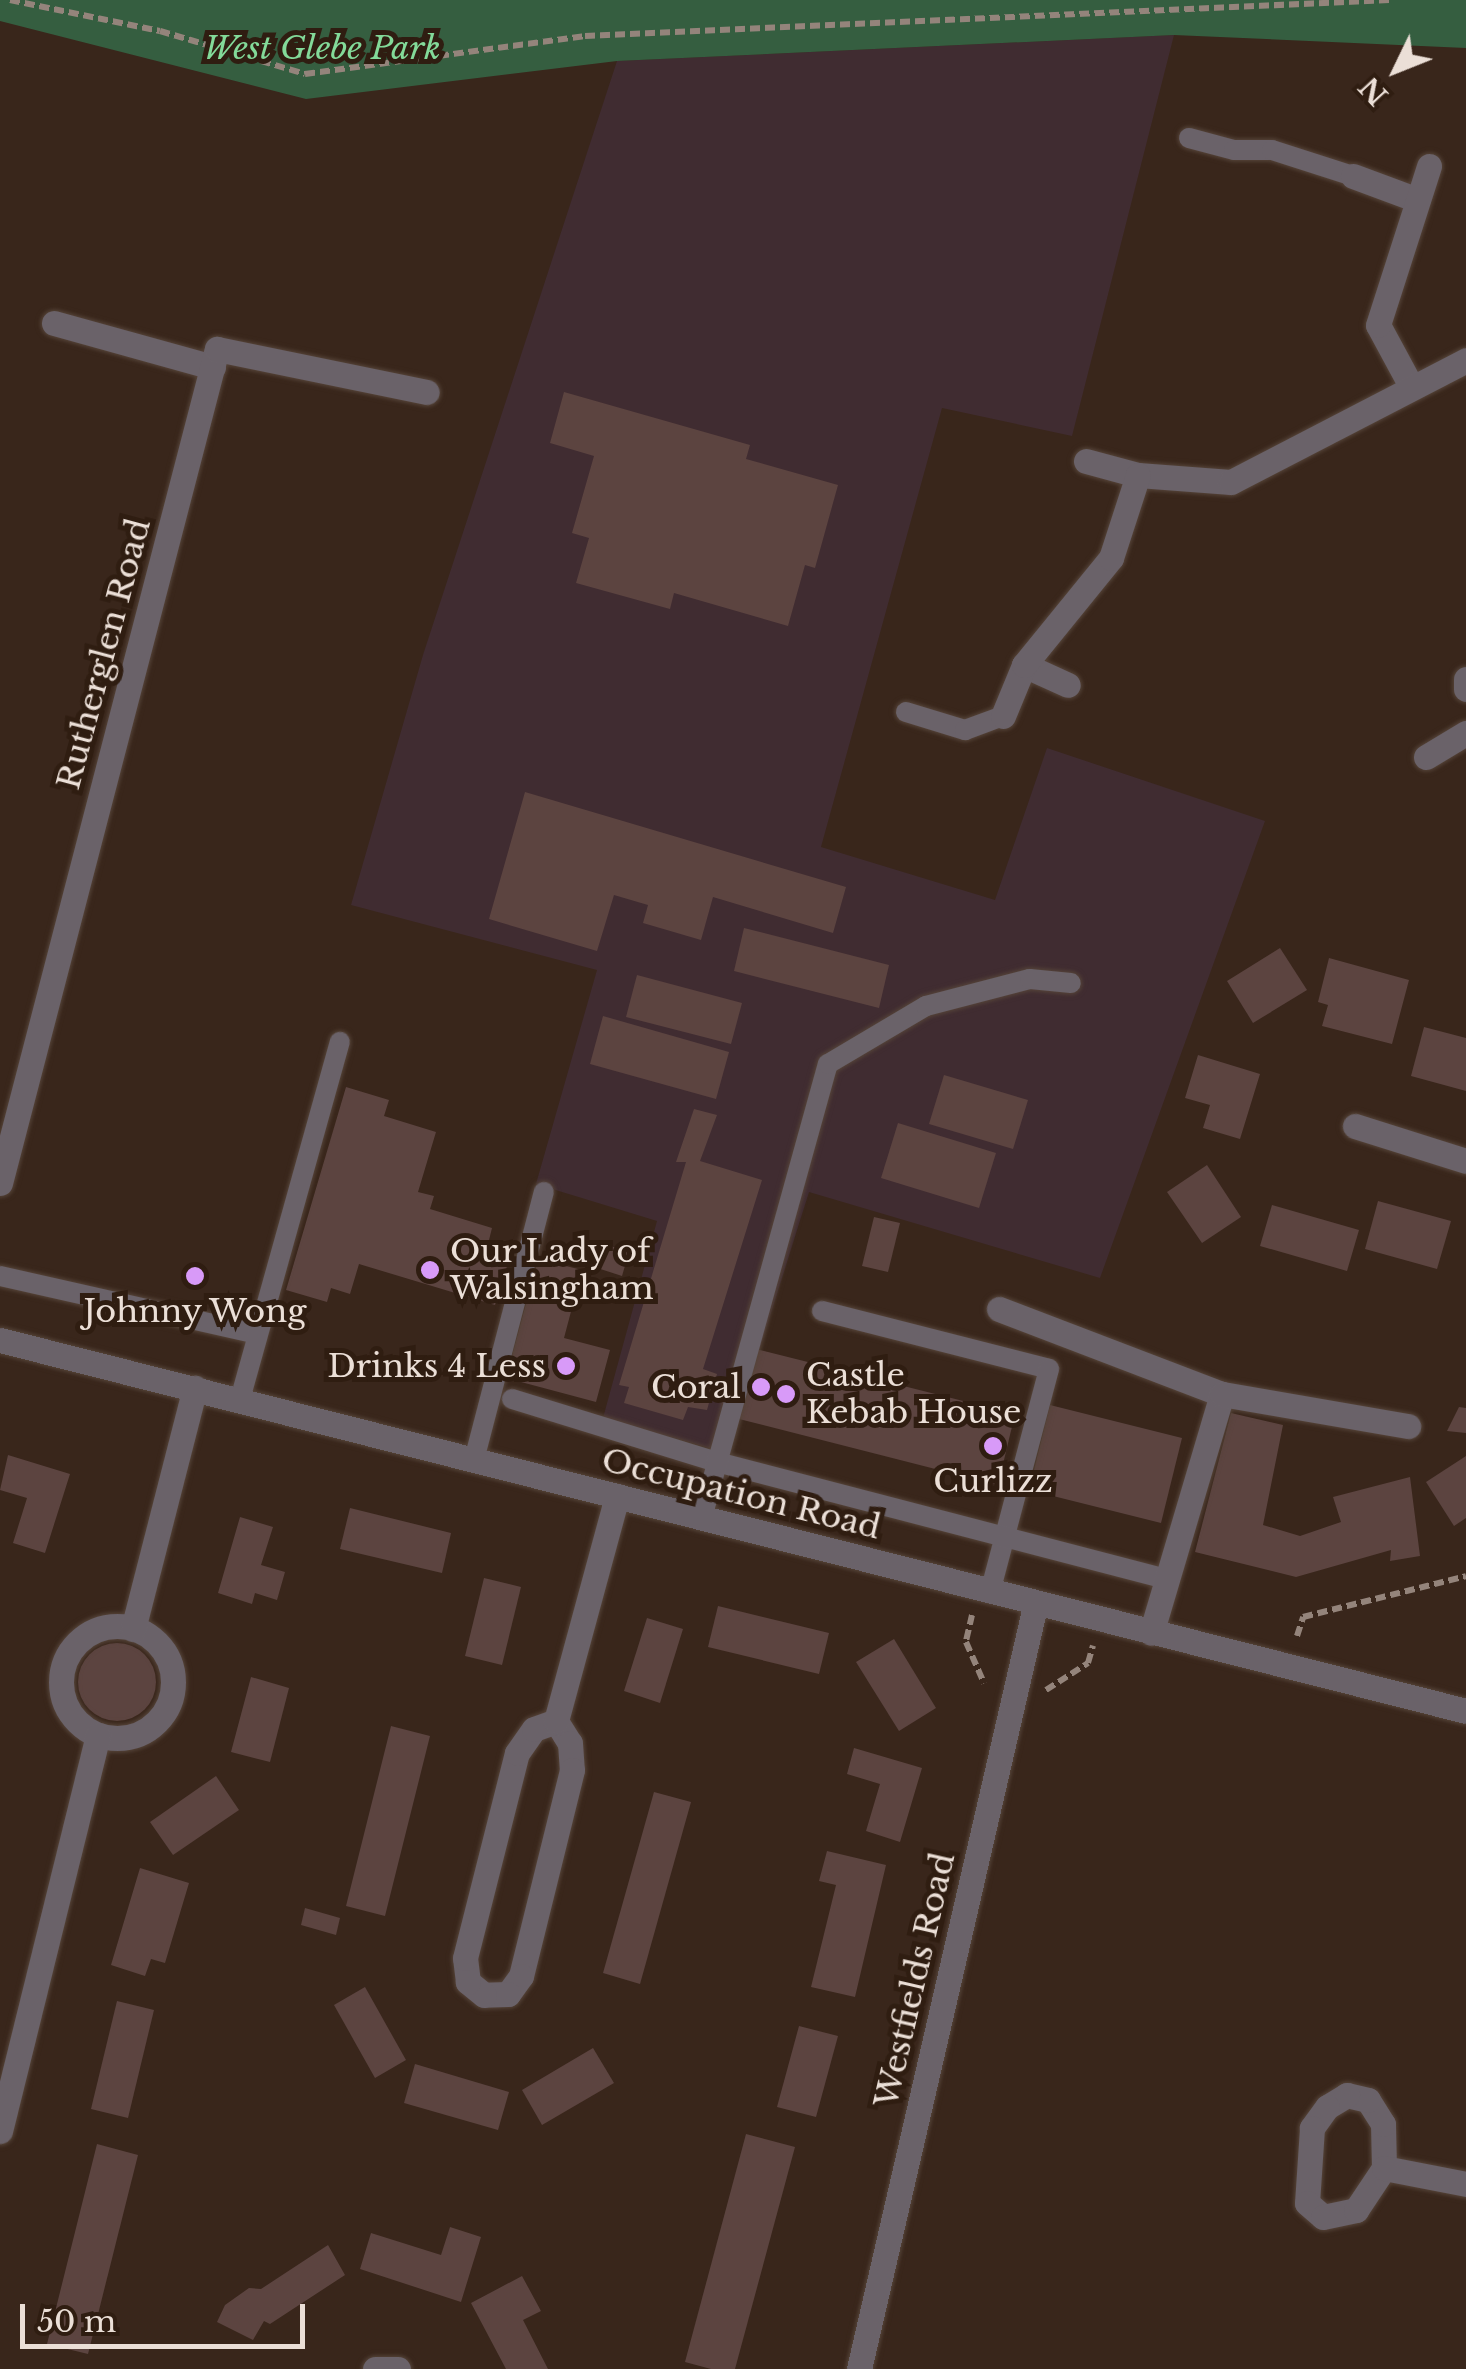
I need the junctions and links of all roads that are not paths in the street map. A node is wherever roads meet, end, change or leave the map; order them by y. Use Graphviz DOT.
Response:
graph roads {
  1 [pos="1189,138"];
  2 [pos="1429,166"];
  3 [pos="1354,176"];
  4 [pos="1418,200"];
  5 [pos="54,324"];
  6 [pos="1466,360"];
  7 [pos="212,367"];
  8 [pos="1411,386"];
  9 [pos="427,392"];
  10 [pos="1086,461"];
  11 [pos="1138,475"];
  12 [pos="1024,665"];
  13 [pos="1466,679"];
  14 [pos="1068,684"];
  15 [pos="1466,689"];
  16 [pos="906,712"];
  17 [pos="1003,716"];
  18 [pos="1466,734"];
  19 [pos="1426,757"];
  20 [pos="1071,983"];
  21 [pos="340,1042"];
  22 [pos="1355,1126"];
  23 [pos="1466,1160"];
  24 [pos="0,1182"];
  25 [pos="544,1192"];
  26 [pos="0,1276"];
  27 [pos="998,1308"];
  28 [pos="822,1312"];
  29 [pos="258,1334"];
  30 [pos="0,1340"];
  31 [pos="195,1388"];
  32 [pos="1222,1394"];
  33 [pos="512,1399"];
  34 [pos="238,1403"];
  35 [pos="1408,1426"];
  36 [pos="474,1460"];
  37 [pos="717,1462"];
  38 [pos="617,1496"];
  39 [pos="702,1514"];
  40 [pos="1005,1535"];
  41 [pos="1167,1580"];
  42 [pos="990,1593"];
  43 [pos="1035,1606"];
  44 [pos="134,1628"];
  45 [pos="1151,1633"];
  46 [pos="1466,1711"];
  47 [pos="556,1721"];
  48 [pos="98,1735"];
  49 [pos="0,2131"];
  50 [pos="1384,2168"];
  51 [pos="1466,2184"];
  52 [pos="375,2369"];
  53 [pos="398,2369"];
  54 [pos="858,2369"];
  1 -- 3 [label="lane"];
  2 -- 4 [label="street"];
  3 -- 4 [label="street"];
  4 -- 8 [label="street"];
  5 -- 7 [label="street"];
  6 -- 8 [label="street"];
  7 -- 9 [label="street"];
  7 -- 24 [label="street, Rutherglen Road"];
  8 -- 11 [label="street"];
  10 -- 11 [label="street"];
  11 -- 12 [label="street"];
  12 -- 14 [label="street"];
  12 -- 17 [label="street"];
  13 -- 15 [label="street"];
  16 -- 17 [label="lane"];
  18 -- 19 [label="street"];
  20 -- 37 [label="lane"];
  21 -- 29 [label="lane"];
  22 -- 23 [label="street"];
  25 -- 36 [label="lane"];
  26 -- 29 [label="lane"];
  27 -- 32 [label="street"];
  28 -- 40 [label="lane"];
  29 -- 34 [label="lane"];
  30 -- 31 [label="street, Occupation Road"];
  31 -- 34 [label="street, Occupation Road"];
  31 -- 44 [label="street"];
  32 -- 35 [label="street"];
  32 -- 41 [label="street"];
  33 -- 37 [label="lane"];
  34 -- 36 [label="street, Occupation Road"];
  36 -- 38 [label="street, Occupation Road"];
  37 -- 39 [label="lane"];
  37 -- 40 [label="lane"];
  38 -- 39 [label="street, Occupation Road"];
  38 -- 47 [label="street"];
  39 -- 42 [label="street, Occupation Road"];
  40 -- 41 [label="lane"];
  40 -- 42 [label="lane"];
  41 -- 45 [label="street"];
  42 -- 43 [label="street, Occupation Road"];
  43 -- 45 [label="street, Occupation Road"];
  43 -- 54 [label="street, Westfields Road"];
  44 -- 48 [label="street"];
  44 -- 48 [label="street"];
  45 -- 46 [label="street, Occupation Road"];
  47 -- 47 [label="street"];
  48 -- 49 [label="street"];
  50 -- 50 [label="street"];
  50 -- 51 [label="street"];
  52 -- 53 [label="street"];
}
